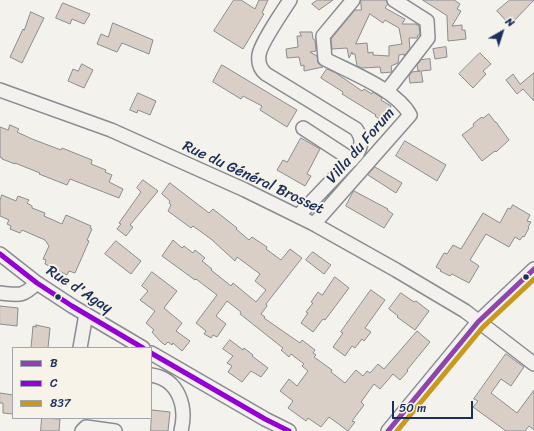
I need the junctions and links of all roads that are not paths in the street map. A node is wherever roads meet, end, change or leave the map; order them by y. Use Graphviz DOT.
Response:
graph roads {
  1 [pos="290,0"];
  2 [pos="353,0"];
  3 [pos="394,0"];
  4 [pos="0,90"];
  5 [pos="387,91"];
  6 [pos="302,128"];
  7 [pos="352,160"];
  8 [pos="298,216"];
  9 [pos="314,224"];
  10 [pos="0,254"];
  11 [pos="534,270"];
  12 [pos="37,283"];
  13 [pos="0,293"];
  14 [pos="86,314"];
  15 [pos="478,322"];
  16 [pos="80,347"];
  17 [pos="141,347"];
  18 [pos="152,354"];
  19 [pos="534,364"];
  20 [pos="152,375"];
  21 [pos="82,431"];
  22 [pos="115,431"];
  23 [pos="181,431"];
  24 [pos="289,431"];
  25 [pos="388,431"];
  1 -- 7 [label="street"];
  2 -- 5 [label="street, Villa du Forum"];
  3 -- 5 [label="street, Villa du Forum"];
  4 -- 8 [label="street, Rue du Général Brosset"];
  5 -- 9 [label="street, Villa du Forum"];
  6 -- 7 [label="street"];
  7 -- 8 [label="street"];
  8 -- 9 [label="street, Rue du Général Brosset"];
  9 -- 15 [label="street, Rue du Général Brosset"];
  10 -- 12 [label="street, Rue d'Agay"];
  11 -- 15 [label="street"];
  12 -- 13 [label="street"];
  12 -- 14 [label="street, Rue d'Agay"];
  14 -- 16 [label="street"];
  14 -- 17 [label="street, Rue d'Agay"];
  15 -- 19 [label="street, Rue du Général Brosset"];
  15 -- 25 [label="street"];
  18 -- 24 [label="street"];
  20 -- 23 [label="street"];
  21 -- 22 [label="street"];
}
